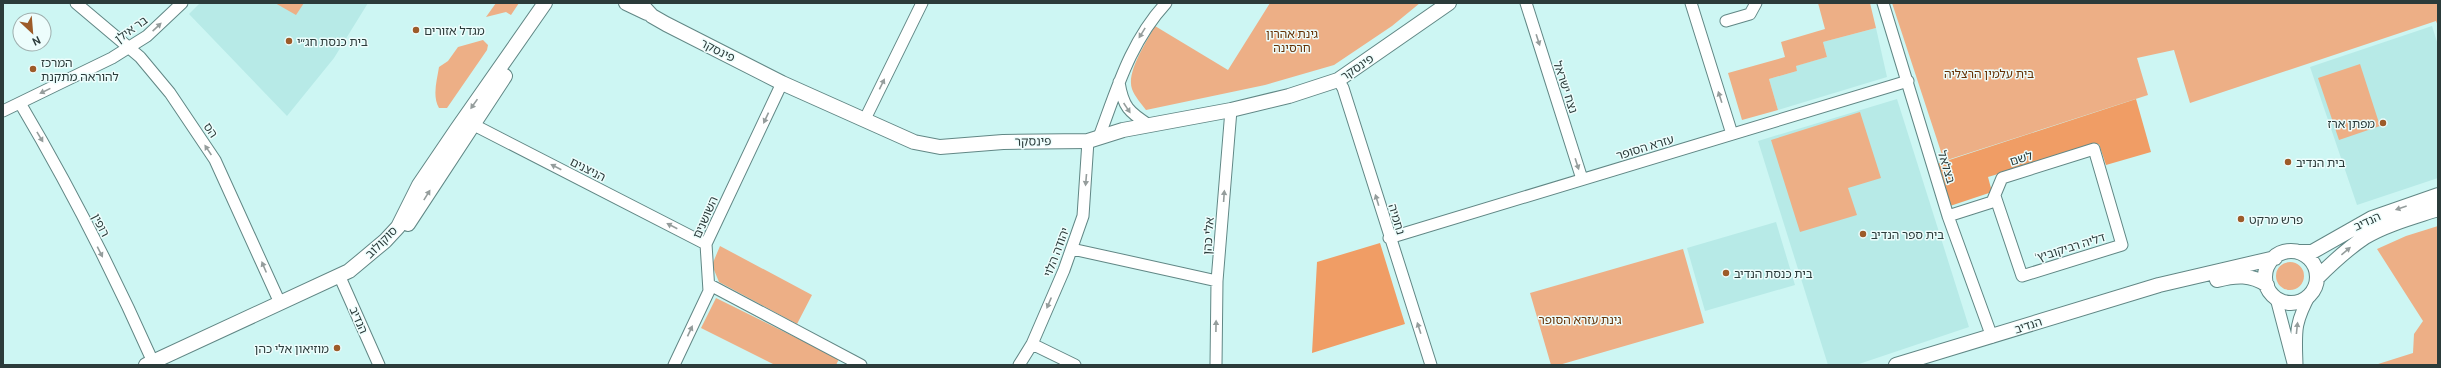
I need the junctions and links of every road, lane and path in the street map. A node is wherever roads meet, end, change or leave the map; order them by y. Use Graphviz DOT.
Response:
graph roads {
  1 [pos="76,3"];
  2 [pos="182,3"];
  3 [pos="545,3"];
  4 [pos="552,3"];
  5 [pos="626,3"];
  6 [pos="640,3"];
  7 [pos="922,3"];
  8 [pos="1166,3"];
  9 [pos="1443,3"];
  10 [pos="1449,3"];
  11 [pos="1526,3"];
  12 [pos="1691,3"];
  13 [pos="1756,3"];
  14 [pos="1883,3"];
  15 [pos="1432,15"];
  16 [pos="652,16"];
  17 [pos="1726,21"];
  18 [pos="129,47"];
  19 [pos="1338,80"];
  20 [pos="1119,81"];
  21 [pos="1908,81"];
  22 [pos="782,83"];
  23 [pos="20,103"];
  24 [pos="1231,110"];
  25 [pos="3,111"];
  26 [pos="865,119"];
  27 [pos="474,125"];
  28 [pos="1149,125"];
  29 [pos="457,129"];
  30 [pos="1732,134"];
  31 [pos="1093,139"];
  32 [pos="2094,149"];
  33 [pos="1582,179"];
  34 [pos="2438,195"];
  35 [pos="1995,196"];
  36 [pos="2438,209"];
  37 [pos="1948,216"];
  38 [pos="1389,238"];
  39 [pos="706,244"];
  40 [pos="1072,249"];
  41 [pos="2299,252"];
  42 [pos="2275,258"];
  43 [pos="340,278"];
  44 [pos="2317,278"];
  45 [pos="1217,281"];
  46 [pos="2159,285"];
  47 [pos="2267,285"];
  48 [pos="710,286"];
  49 [pos="2311,293"];
  50 [pos="2276,298"];
  51 [pos="280,303"];
  52 [pos="1992,336"];
  53 [pos="1032,344"];
  54 [pos="153,364"];
  55 [pos="380,365"];
  56 [pos="674,365"];
  57 [pos="861,365"];
  58 [pos="1019,365"];
  59 [pos="1075,365"];
  60 [pos="1216,365"];
  61 [pos="1431,365"];
  62 [pos="1896,365"];
  63 [pos="2294,365"];
  64 [pos="2297,365"];
  1 -- 18 [label="street, הס"];
  18 -- 2 [label="street, בר אילן, one-way"];
  3 -- 29 [label="street, סוקולוב, one-way"];
  4 -- 27 [label="street, סוקולוב"];
  5 -- 16 [label="street"];
  6 -- 16 [label="street, פינסקר"];
  26 -- 7 [label="street, one-way"];
  8 -- 20 [label="street, יהודה הלוי, one-way"];
  9 -- 15 [label="street, פינסקר"];
  10 -- 15 [label="street, פינסקר"];
  11 -- 33 [label="street, נצח ישראל, one-way"];
  30 -- 12 [label="street, one-way"];
  13 -- 17 [label="street"];
  14 -- 21 [label="street, בצלאל"];
  15 -- 19 [label="street, פינסקר"];
  16 -- 22 [label="street, פינסקר"];
  18 -- 23 [label="street, בר אילן, one-way"];
  51 -- 18 [label="street, הס, one-way"];
  19 -- 24 [label="street, פינסקר"];
  38 -- 19 [label="street, נחמיה, one-way"];
  20 -- 28 [label="street, one-way"];
  20 -- 31 [label="street, יהודה הלוי"];
  21 -- 30 [label="street, עזרא הסופר"];
  21 -- 37 [label="street, בצלאל"];
  22 -- 26 [label="street, פינסקר"];
  22 -- 39 [label="street, השושנים, one-way"];
  23 -- 25 [label="street, בר אילן"];
  23 -- 54 [label="street, רופין, one-way"];
  24 -- 28 [label="street, פינסקר"];
  45 -- 24 [label="street, אלי כהן, one-way"];
  26 -- 31 [label="street, פינסקר"];
  27 -- 29 [label="street"];
  39 -- 27 [label="street, הניצנים, one-way"];
  43 -- 27 [label="street, סוקולוב, one-way"];
  28 -- 31 [label="street, פינסקר"];
  29 -- 43 [label="street, סוקולוב"];
  30 -- 33 [label="street, עזרא הסופר"];
  31 -- 40 [label="street, יהודה הלוי, one-way"];
  32 -- 35 [label="street, לשם"];
  32 -- 35 [label="street, 'דליה רביקוביץ"];
  33 -- 38 [label="street, עזרא הסופר"];
  34 -- 41 [label="street, הנדיב, one-way"];
  35 -- 37 [label="street"];
  44 -- 36 [label="street, הנדיב, one-way"];
  37 -- 52 [label="street, בצלאל"];
  61 -- 38 [label="street, נחמיה, one-way"];
  39 -- 48 [label="street, השושנים"];
  40 -- 45 [label="street"];
  40 -- 53 [label="street, יהודה הלוי, one-way"];
  41 -- 42 [label="street"];
  41 -- 44 [label="street"];
  42 -- 46 [label="street, הנדיב"];
  42 -- 47 [label="street"];
  43 -- 51 [label="street, סוקולוב"];
  43 -- 54 [label="street, סוקולוב"];
  43 -- 55 [label="street, הנדיב"];
  44 -- 49 [label="street"];
  60 -- 45 [label="street, אלי כהן, one-way"];
  46 -- 47 [label="street, הנדיב"];
  46 -- 52 [label="street, הנדיב"];
  47 -- 50 [label="street"];
  56 -- 48 [label="street, one-way"];
  48 -- 57 [label="street"];
  49 -- 50 [label="street"];
  64 -- 49 [label="street, one-way"];
  50 -- 63 [label="street"];
  51 -- 54 [label="street, סוקולוב"];
  52 -- 62 [label="street, הנדיב"];
  53 -- 58 [label="street, יהודה הלוי"];
  53 -- 59 [label="street"];
}
